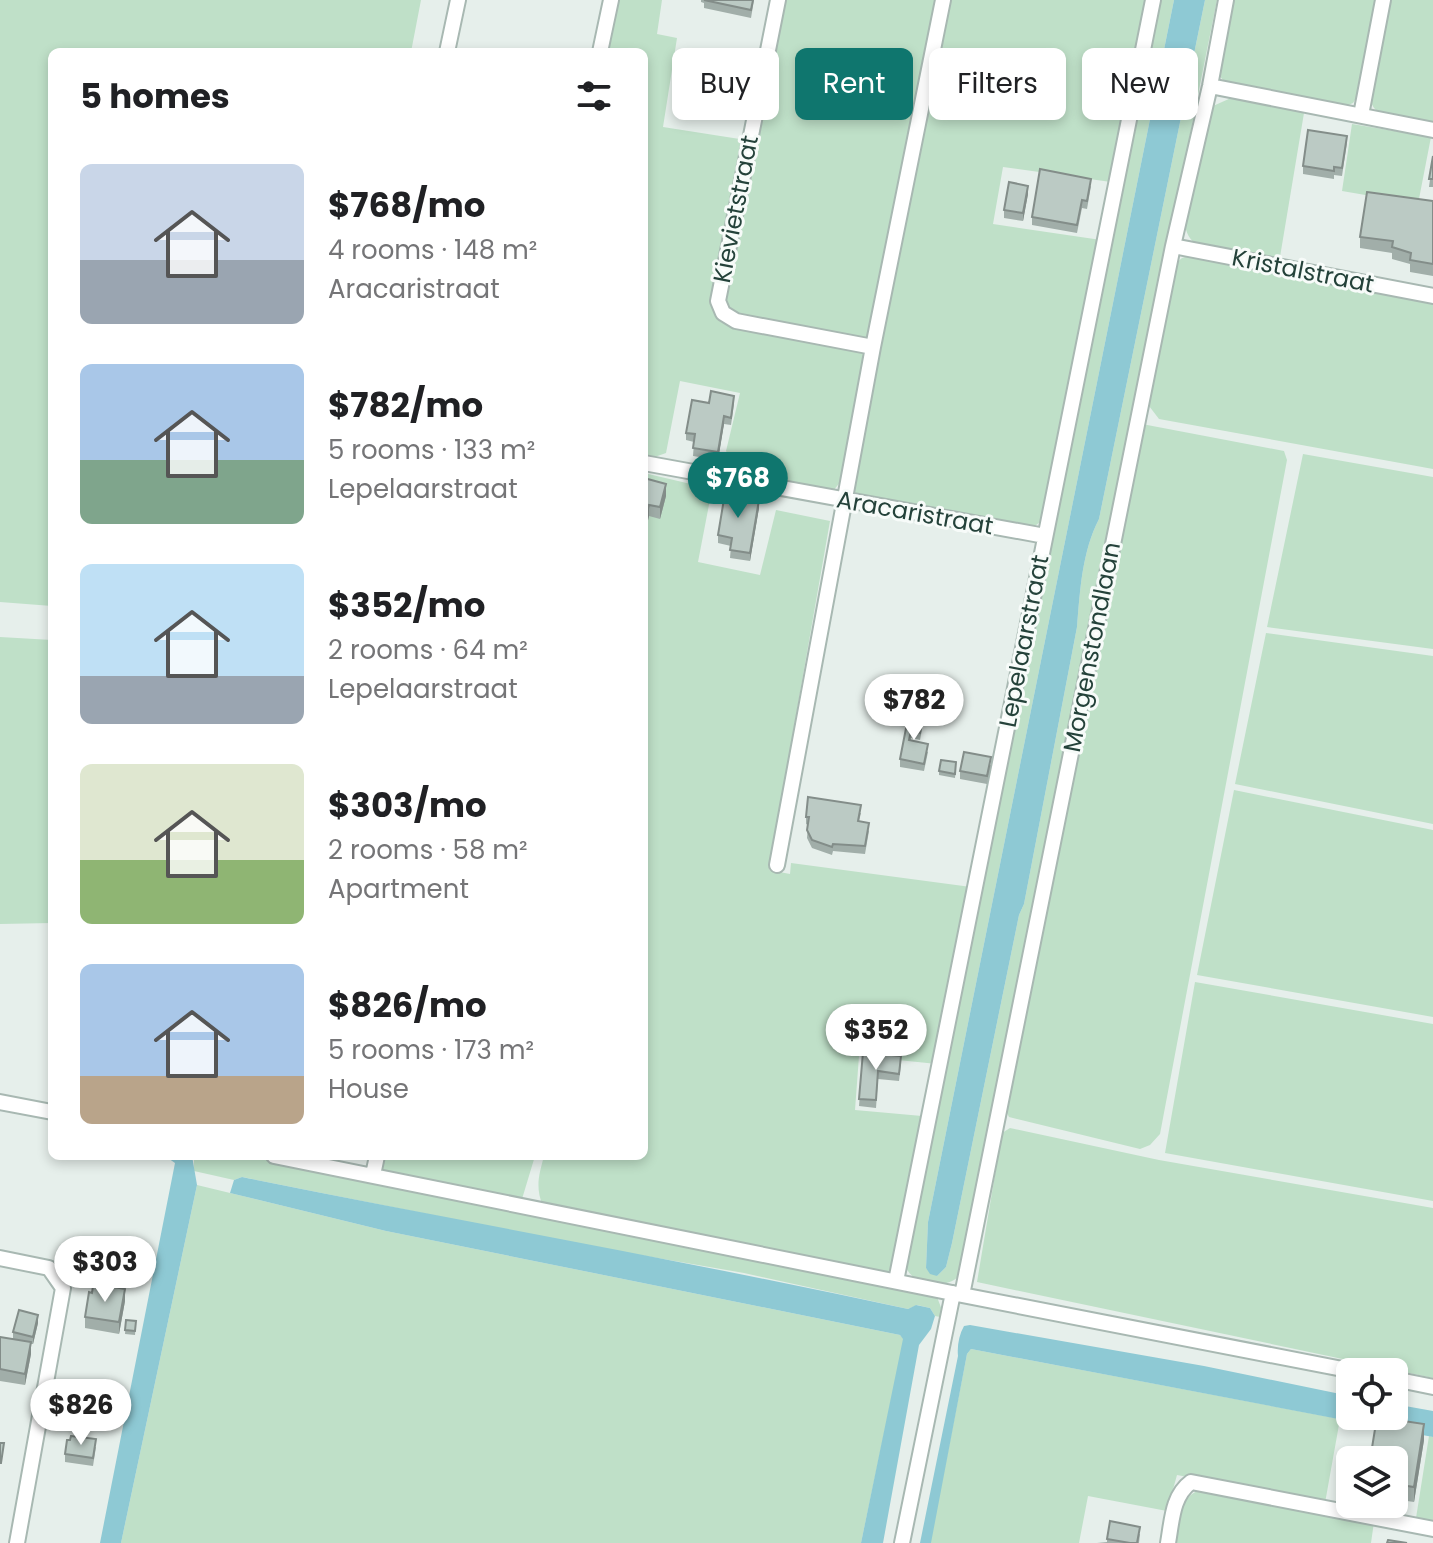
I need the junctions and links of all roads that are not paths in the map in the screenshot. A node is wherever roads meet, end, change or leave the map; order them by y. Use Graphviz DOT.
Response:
graph roads {
  1 [pos="458,0"];
  2 [pos="611,0"];
  3 [pos="778,0"];
  4 [pos="943,0"];
  5 [pos="1153,0"];
  6 [pos="1226,0"];
  7 [pos="1383,0"];
  8 [pos="448,48"];
  9 [pos="601,48"];
  10 [pos="1210,86"];
  11 [pos="1361,115"];
  12 [pos="1433,130"];
  13 [pos="1173,246"];
  14 [pos="1433,296"];
  15 [pos="873,347"];
  16 [pos="648,464"];
  17 [pos="844,501"];
  18 [pos="1045,536"];
  19 [pos="777,865"];
  20 [pos="0,1102"];
  21 [pos="48,1111"];
  22 [pos="295,1160"];
  23 [pos="376,1160"];
  24 [pos="373,1175"];
  25 [pos="0,1258"];
  26 [pos="896,1281"];
  27 [pos="958,1294"];
  28 [pos="1336,1368"];
  29 [pos="1408,1382"];
  30 [pos="1433,1387"];
  31 [pos="1433,1529"];
  32 [pos="17,1543"];
  33 [pos="902,1543"];
  34 [pos="1168,1543"];
  1 -- 8 [label="street"];
  2 -- 9 [label="street"];
  3 -- 15 [label="street, Kievietstraat"];
  4 -- 15 [label="street"];
  5 -- 18 [label="street, Lepelaarstraat"];
  6 -- 10 [label="street, Morgenstondlaan"];
  7 -- 11 [label="street"];
  10 -- 11 [label="street"];
  10 -- 13 [label="street, Morgenstondlaan"];
  11 -- 12 [label="street"];
  13 -- 14 [label="street, Kristalstraat"];
  13 -- 27 [label="street, Morgenstondlaan"];
  15 -- 17 [label="street"];
  16 -- 17 [label="street, Aracaristraat"];
  17 -- 18 [label="street, Aracaristraat"];
  17 -- 19 [label="street"];
  18 -- 26 [label="street, Lepelaarstraat"];
  20 -- 21 [label="street"];
  22 -- 24 [label="street"];
  23 -- 24 [label="street"];
  24 -- 26 [label="street"];
  25 -- 32 [label="street"];
  26 -- 27 [label="street"];
  27 -- 28 [label="street"];
  27 -- 33 [label="street, Morgenstondlaan"];
  29 -- 30 [label="street"];
  31 -- 34 [label="street"];
}
